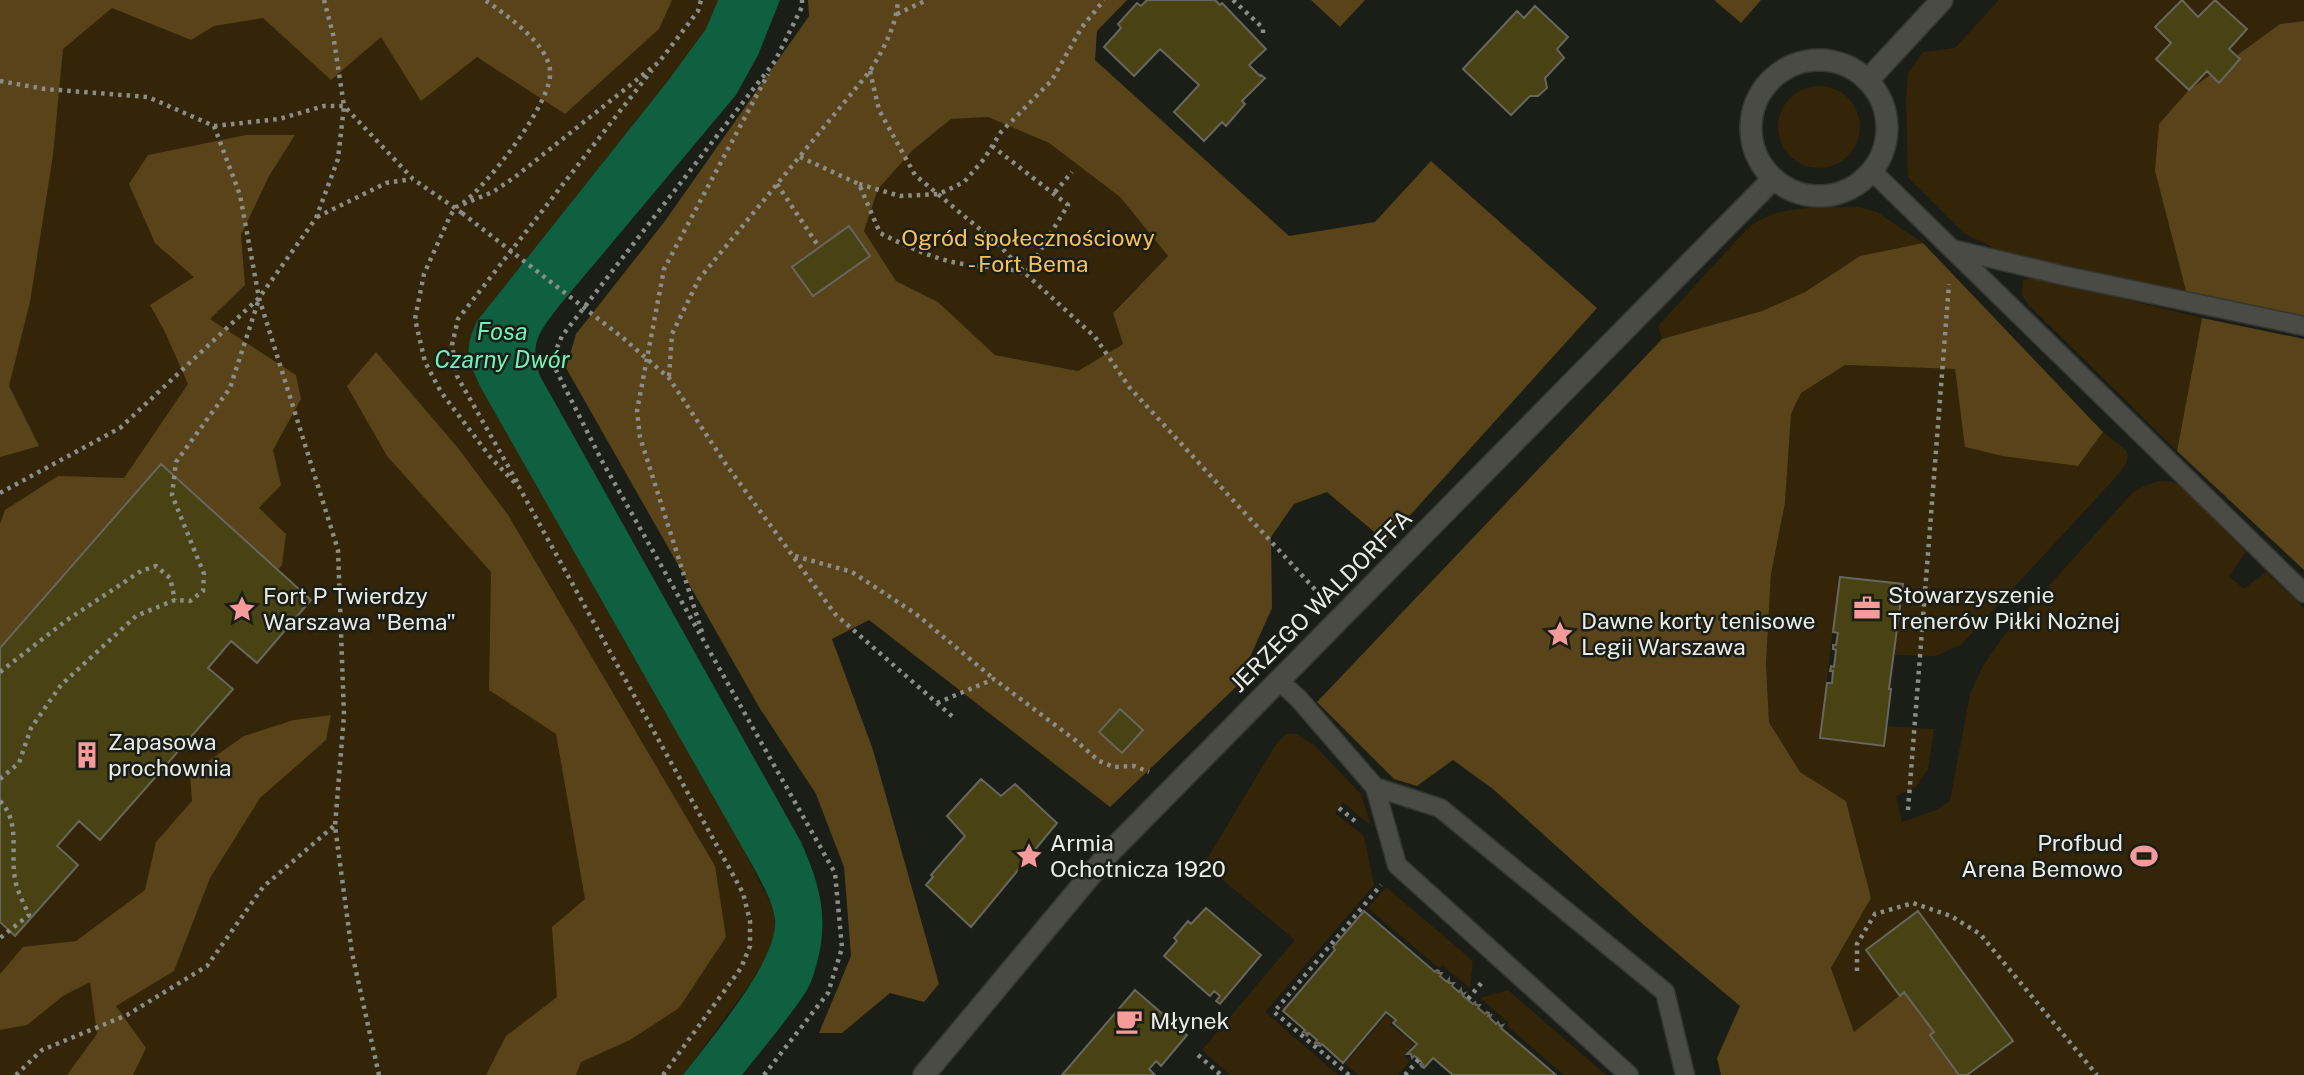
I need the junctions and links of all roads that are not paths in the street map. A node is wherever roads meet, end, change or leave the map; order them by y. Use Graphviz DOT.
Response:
graph roads {
  1 [pos="1942,0"];
  2 [pos="1868,80"];
  3 [pos="1872,171"];
  4 [pos="1773,179"];
  5 [pos="1952,249"];
  6 [pos="2304,326"];
  7 [pos="2304,593"];
  8 [pos="1279,681"];
  9 [pos="1375,787"];
  10 [pos="923,1075"];
  11 [pos="1629,1075"];
  12 [pos="1685,1075"];
  1 -- 2 [label="street"];
  2 -- 3 [label="street"];
  2 -- 4 [label="street"];
  3 -- 4 [label="street"];
  3 -- 5 [label="lane"];
  4 -- 8 [label="street, JERZEGO WALDORFFA"];
  5 -- 6 [label="lane"];
  5 -- 7 [label="lane"];
  8 -- 9 [label="lane"];
  8 -- 10 [label="street, JERZEGO WALDORFFA"];
  9 -- 11 [label="lane"];
  9 -- 12 [label="lane"];
}
